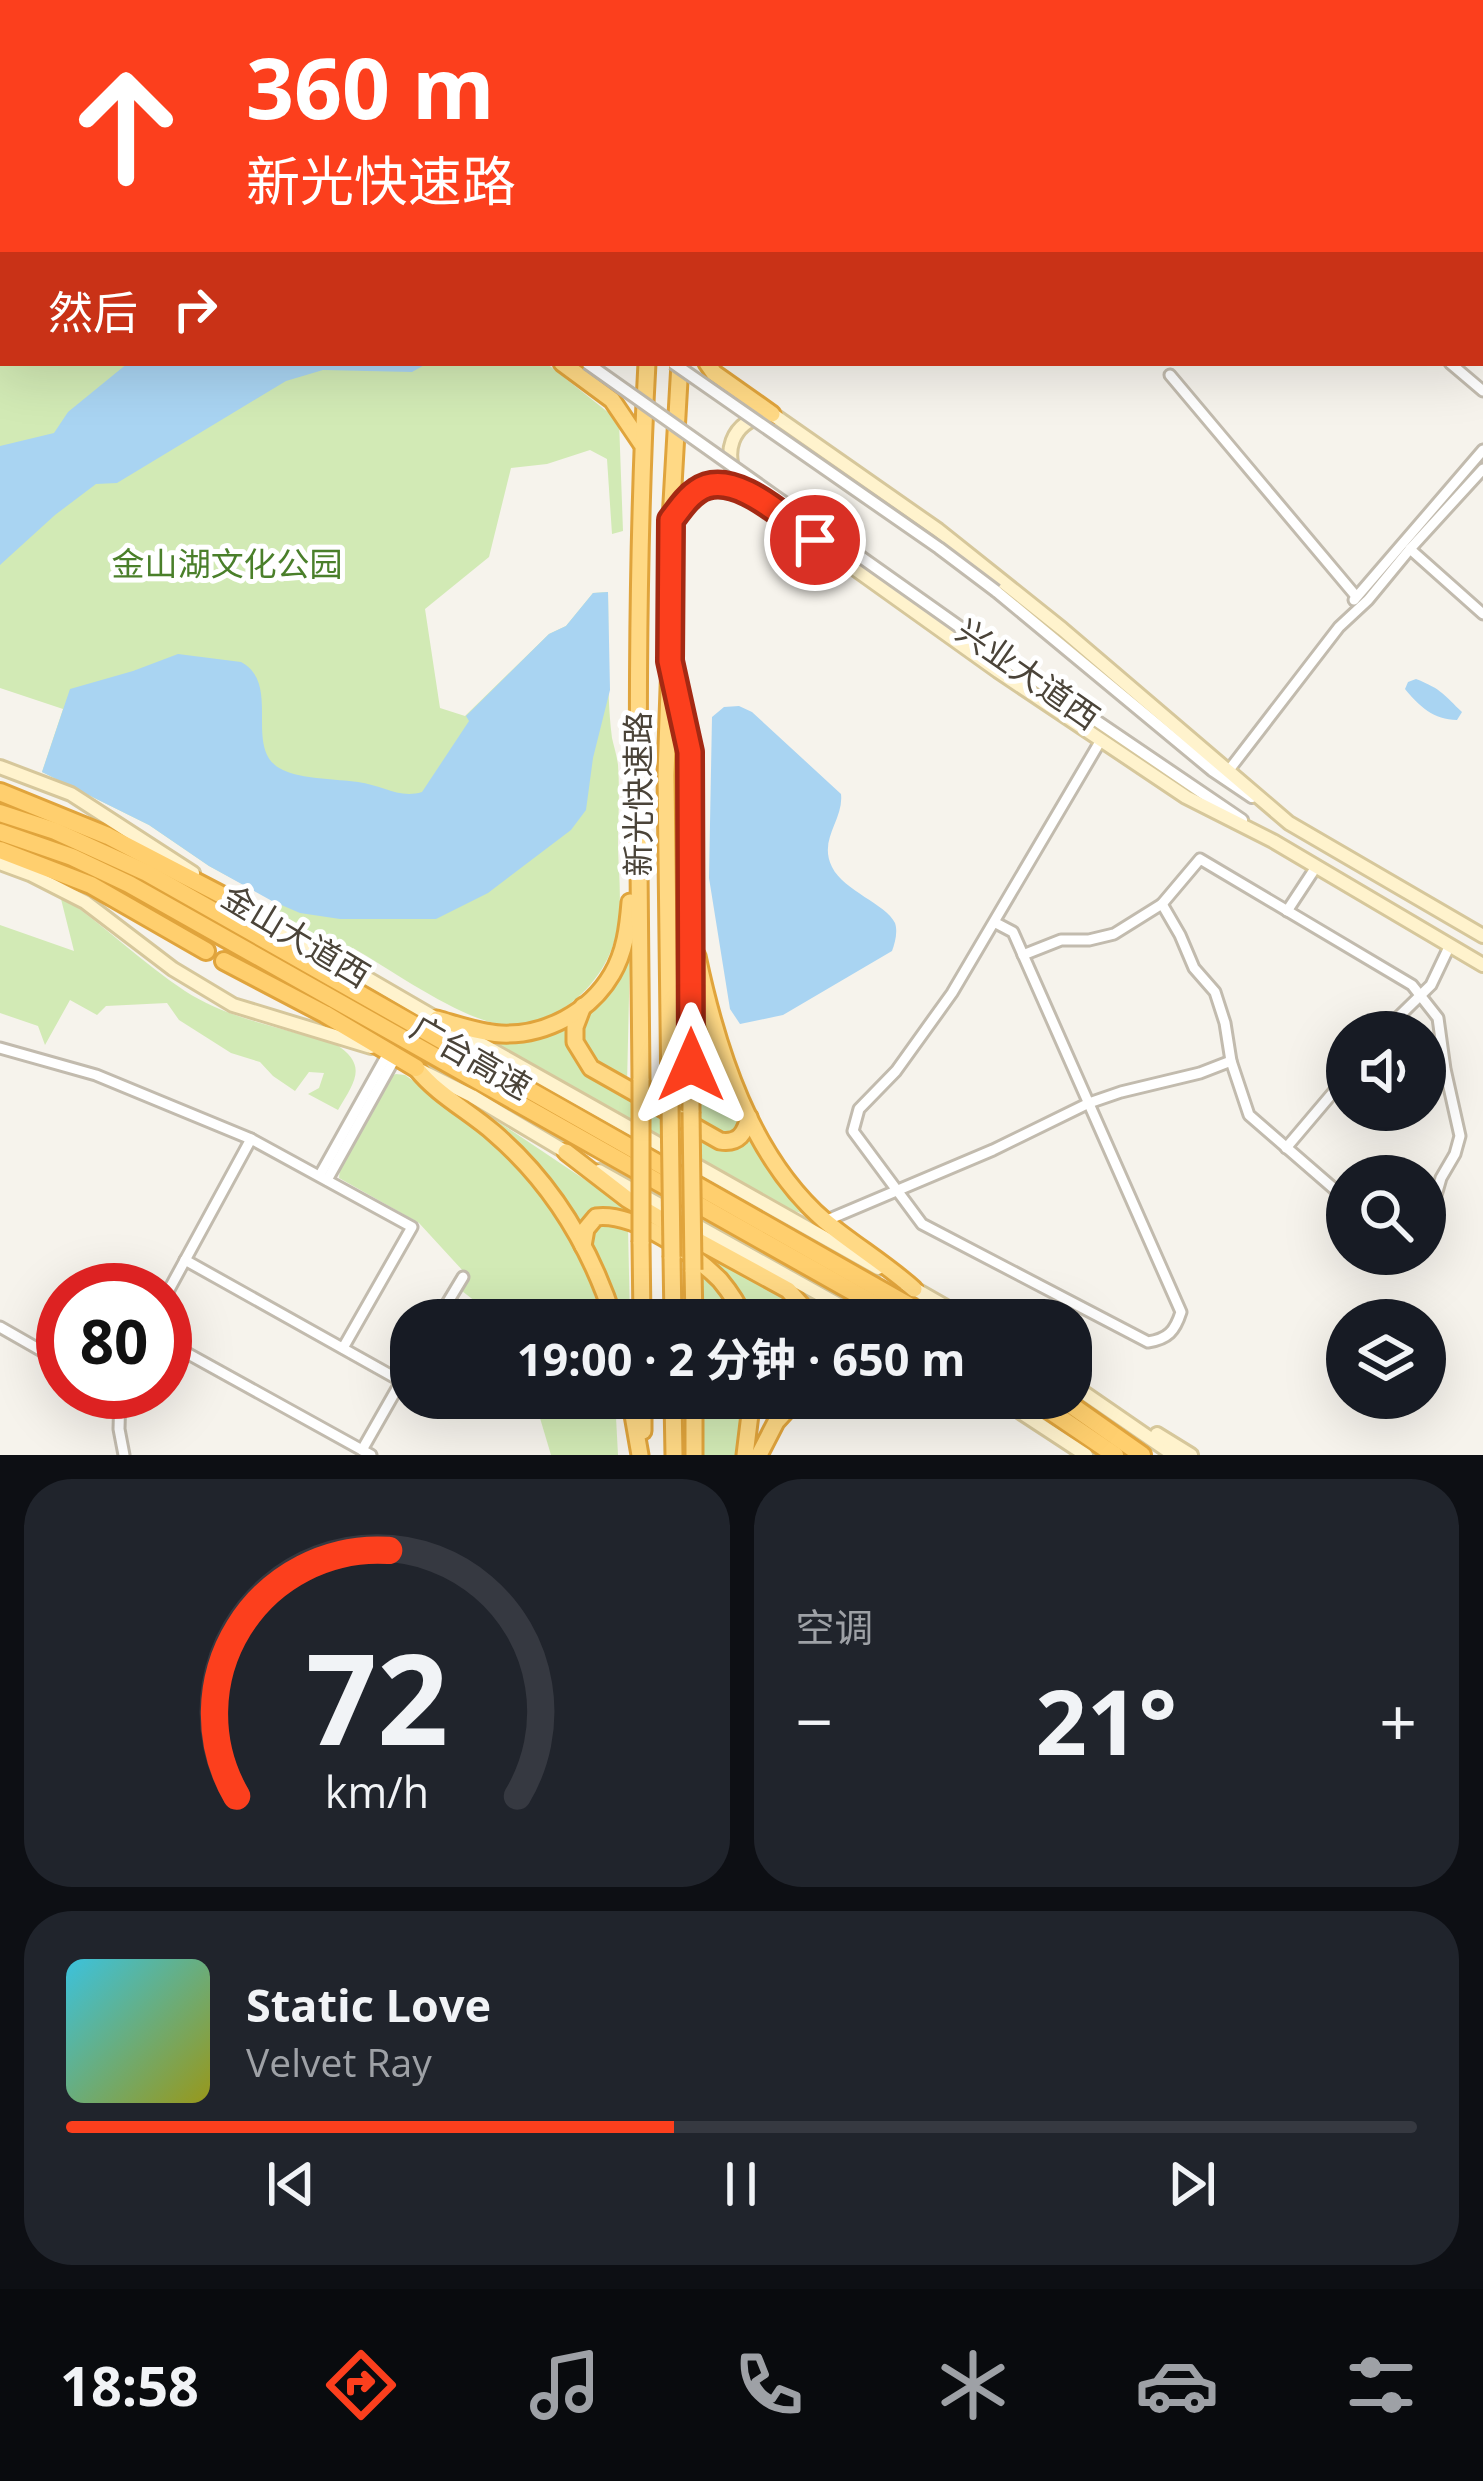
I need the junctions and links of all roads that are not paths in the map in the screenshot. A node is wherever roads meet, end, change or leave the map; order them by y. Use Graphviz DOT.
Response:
graph roads {
  1 [pos="566,366"];
  2 [pos="591,366"];
  3 [pos="647,366"];
  4 [pos="676,366"];
  5 [pos="680,366"];
  6 [pos="709,366"];
  7 [pos="1453,366"];
  8 [pos="1170,375"];
  9 [pos="1483,392"];
  10 [pos="772,414"];
  11 [pos="643,446"];
  12 [pos="1483,450"];
  13 [pos="1483,469"];
  14 [pos="742,488"];
  15 [pos="671,520"];
  16 [pos="1410,549"];
  17 [pos="1355,595"];
  18 [pos="1483,614"];
  19 [pos="1348,617"];
  20 [pos="670,661"];
  21 [pos="638,705"];
  22 [pos="1101,740"];
  23 [pos="0,766"];
  24 [pos="1229,770"];
  25 [pos="0,792"];
  26 [pos="1245,793"];
  27 [pos="1231,812"];
  28 [pos="0,813"];
  29 [pos="1289,823"];
  30 [pos="0,832"];
  31 [pos="1273,842"];
  32 [pos="0,850"];
  33 [pos="0,863"];
  34 [pos="1316,867"];
  35 [pos="231,900"];
  36 [pos="1162,904"];
  37 [pos="1286,911"];
  38 [pos="691,922"];
  39 [pos="994,922"];
  40 [pos="1483,936"];
  41 [pos="1450,945"];
  42 [pos="206,951"];
  43 [pos="1023,955"];
  44 [pos="224,961"];
  45 [pos="1483,964"];
  46 [pos="1422,996"];
  47 [pos="583,1006"];
  48 [pos="1406,1011"];
  49 [pos="437,1019"];
  50 [pos="0,1048"];
  51 [pos="392,1057"];
  52 [pos="1231,1061"];
  53 [pos="416,1068"];
  54 [pos="1326,1101"];
  55 [pos="1089,1103"];
  56 [pos="749,1117"];
  57 [pos="251,1139"];
  58 [pos="1286,1148"];
  59 [pos="566,1153"];
  60 [pos="1446,1167"];
  61 [pos="324,1178"];
  62 [pos="1326,1182"];
  63 [pos="897,1190"];
  64 [pos="826,1221"];
  65 [pos="584,1246"];
  66 [pos="185,1260"];
  67 [pos="183,1263"];
  68 [pos="464,1277"];
  69 [pos="914,1289"];
  70 [pos="450,1299"];
  71 [pos="607,1299"];
  72 [pos="642,1299"];
  73 [pos="673,1299"];
  74 [pos="694,1299"];
  75 [pos="734,1299"];
  76 [pos="796,1299"];
  77 [pos="828,1299"];
  78 [pos="867,1299"];
  79 [pos="897,1299"];
  80 [pos="932,1299"];
  81 [pos="0,1328"];
  82 [pos="36,1348"];
  83 [pos="343,1348"];
  84 [pos="192,1356"];
  85 [pos="390,1375"];
  86 [pos="1092,1398"];
  87 [pos="390,1402"];
  88 [pos="1099,1402"];
  89 [pos="119,1419"];
  90 [pos="634,1419"];
  91 [pos="643,1419"];
  92 [pos="674,1419"];
  93 [pos="694,1419"];
  94 [pos="749,1419"];
  95 [pos="779,1419"];
  96 [pos="1031,1419"];
  97 [pos="1062,1419"];
  98 [pos="1091,1419"];
  99 [pos="366,1453"];
  100 [pos="124,1455"];
  101 [pos="642,1455"];
  102 [pos="674,1455"];
  103 [pos="694,1455"];
  104 [pos="745,1455"];
  105 [pos="759,1455"];
  106 [pos="1086,1455"];
  107 [pos="1115,1455"];
  108 [pos="1142,1455"];
  109 [pos="1174,1455"];
  110 [pos="1192,1455"];
  1 -- 11 [label="highway"];
  2 -- 27 [label="street, 兴业大道西, bridge"];
  3 -- 11 [label="highway, 新光快速路"];
  4 -- 15 [label="highway, 新光快速路"];
  5 -- 26 [label="street, 兴业大道西, bridge"];
  6 -- 10 [label="highway"];
  7 -- 9 [label="street"];
  8 -- 17 [label="street"];
  10 -- 14 [label="main road"];
  10 -- 24 [label="main road"];
  11 -- 21 [label="highway, 新光快速路"];
  12 -- 17 [label="street"];
  13 -- 16 [label="street"];
  14 -- 15 [label="highway"];
  14 -- 22 [label="main road"];
  15 -- 20 [label="highway, 新光快速路"];
  16 -- 18 [label="street"];
  16 -- 19 [label="street"];
  17 -- 19 [label="street"];
  19 -- 24 [label="street"];
  20 -- 38 [label="highway"];
  20 -- 73 [label="highway, 新光快速路, bridge"];
  21 -- 47 [label="highway"];
  21 -- 72 [label="highway, 新光快速路, bridge"];
  22 -- 31 [label="main road"];
  22 -- 39 [label="street"];
  23 -- 35 [label="main road, 金山大道西"];
  24 -- 29 [label="main road"];
  25 -- 35 [label="highway"];
  26 -- 27 [label="street"];
  26 -- 29 [label="street, 兴业大道西"];
  27 -- 31 [label="street, 兴业大道西"];
  28 -- 79 [label="highway, 广台高速"];
  29 -- 40 [label="main road, 兴业大道西"];
  30 -- 78 [label="highway, 广台高速"];
  31 -- 34 [label="main road, 兴业大道西"];
  32 -- 42 [label="highway"];
  33 -- 51 [label="main road, 金山大道西"];
  34 -- 37 [label="street"];
  34 -- 41 [label="main road, 兴业大道西"];
  35 -- 49 [label="main road, 金山大道西"];
  36 -- 37 [label="street"];
  36 -- 43 [label="street"];
  36 -- 52 [label="street"];
  37 -- 46 [label="street"];
  38 -- 56 [label="highway"];
  38 -- 74 [label="highway, bridge"];
  39 -- 43 [label="street"];
  39 -- 63 [label="street"];
  41 -- 45 [label="main road, 兴业大道西"];
  41 -- 46 [label="street"];
  43 -- 55 [label="street"];
  44 -- 53 [label="highway"];
  46 -- 48 [label="street"];
  46 -- 60 [label="street"];
  47 -- 49 [label="highway"];
  47 -- 56 [label="highway"];
  49 -- 69 [label="main road, 金山大道西"];
  50 -- 57 [label="street"];
  51 -- 53 [label="main road, 金山大道西"];
  51 -- 61 [label="street"];
  52 -- 55 [label="street"];
  52 -- 58 [label="street"];
  53 -- 59 [label="main road, 金山大道西"];
  53 -- 65 [label="highway"];
  54 -- 58 [label="street"];
  55 -- 63 [label="street"];
  55 -- 63 [label="street"];
  56 -- 64 [label="highway"];
  57 -- 61 [label="street"];
  57 -- 66 [label="street"];
  58 -- 62 [label="street"];
  59 -- 76 [label="highway"];
  59 -- 77 [label="main road, 金山大道西"];
  61 -- 83 [label="street"];
  63 -- 64 [label="street"];
  64 -- 69 [label="highway"];
  65 -- 71 [label="highway"];
  65 -- 75 [label="highway"];
  66 -- 67 [label="street"];
  66 -- 83 [label="street"];
  68 -- 70 [label="street"];
  69 -- 80 [label="main road, 金山大道西"];
  81 -- 82 [label="street"];
  83 -- 85 [label="street"];
  84 -- 99 [label="street"];
  86 -- 88 [label="main road"];
  87 -- 99 [label="street"];
  88 -- 109 [label="main road"];
  88 -- 110 [label="main road"];
  89 -- 100 [label="street"];
  90 -- 101 [label="highway"];
  91 -- 101 [label="highway"];
  92 -- 102 [label="highway"];
  93 -- 103 [label="highway"];
  94 -- 104 [label="highway"];
  95 -- 105 [label="highway"];
  96 -- 106 [label="main road"];
  97 -- 107 [label="highway"];
  98 -- 108 [label="highway"];
}
